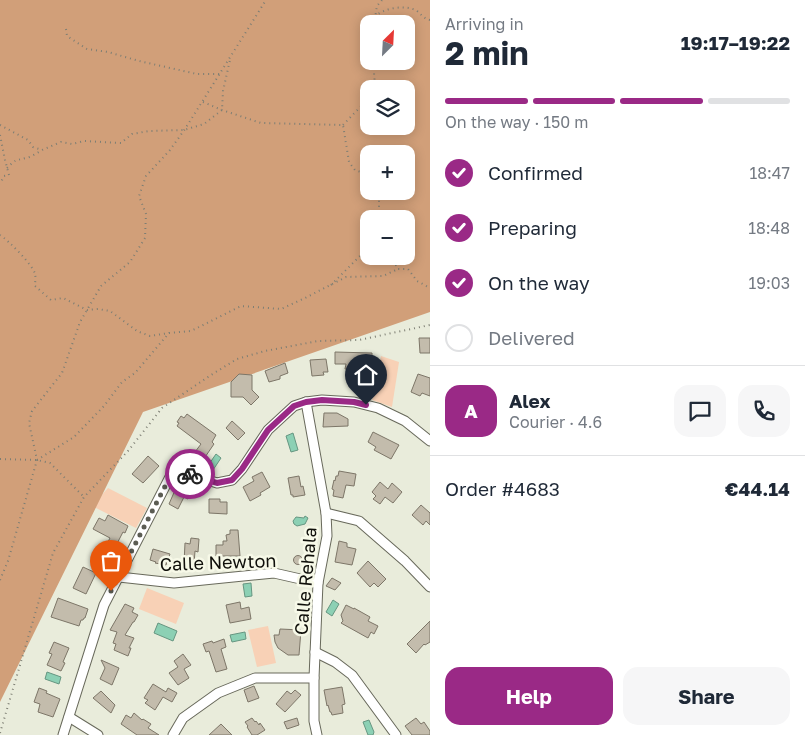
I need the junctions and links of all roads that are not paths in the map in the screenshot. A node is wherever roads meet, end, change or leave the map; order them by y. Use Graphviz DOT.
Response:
graph roads {
  1 [pos="306,402"];
  2 [pos="430,440"];
  3 [pos="326,513"];
  4 [pos="119,577"];
  5 [pos="318,583"];
  6 [pos="430,587"];
  7 [pos="315,652"];
  8 [pos="314,678"];
  9 [pos="69,717"];
  10 [pos="63,735"];
  11 [pos="98,735"];
  12 [pos="173,735"];
  13 [pos="317,735"];
  14 [pos="396,735"];
  1 -- 2 [label="street"];
  1 -- 3 [label="street, Calle Rehala"];
  1 -- 4 [label="street"];
  3 -- 5 [label="street, Calle Rehala"];
  3 -- 6 [label="street"];
  4 -- 5 [label="street, Calle Newton"];
  4 -- 9 [label="street"];
  5 -- 7 [label="street, Calle Rehala"];
  7 -- 8 [label="street, Calle Rehala"];
  7 -- 14 [label="street"];
  8 -- 12 [label="street"];
  8 -- 13 [label="street, Calle Rehala"];
  9 -- 10 [label="street"];
  9 -- 11 [label="street"];
}
